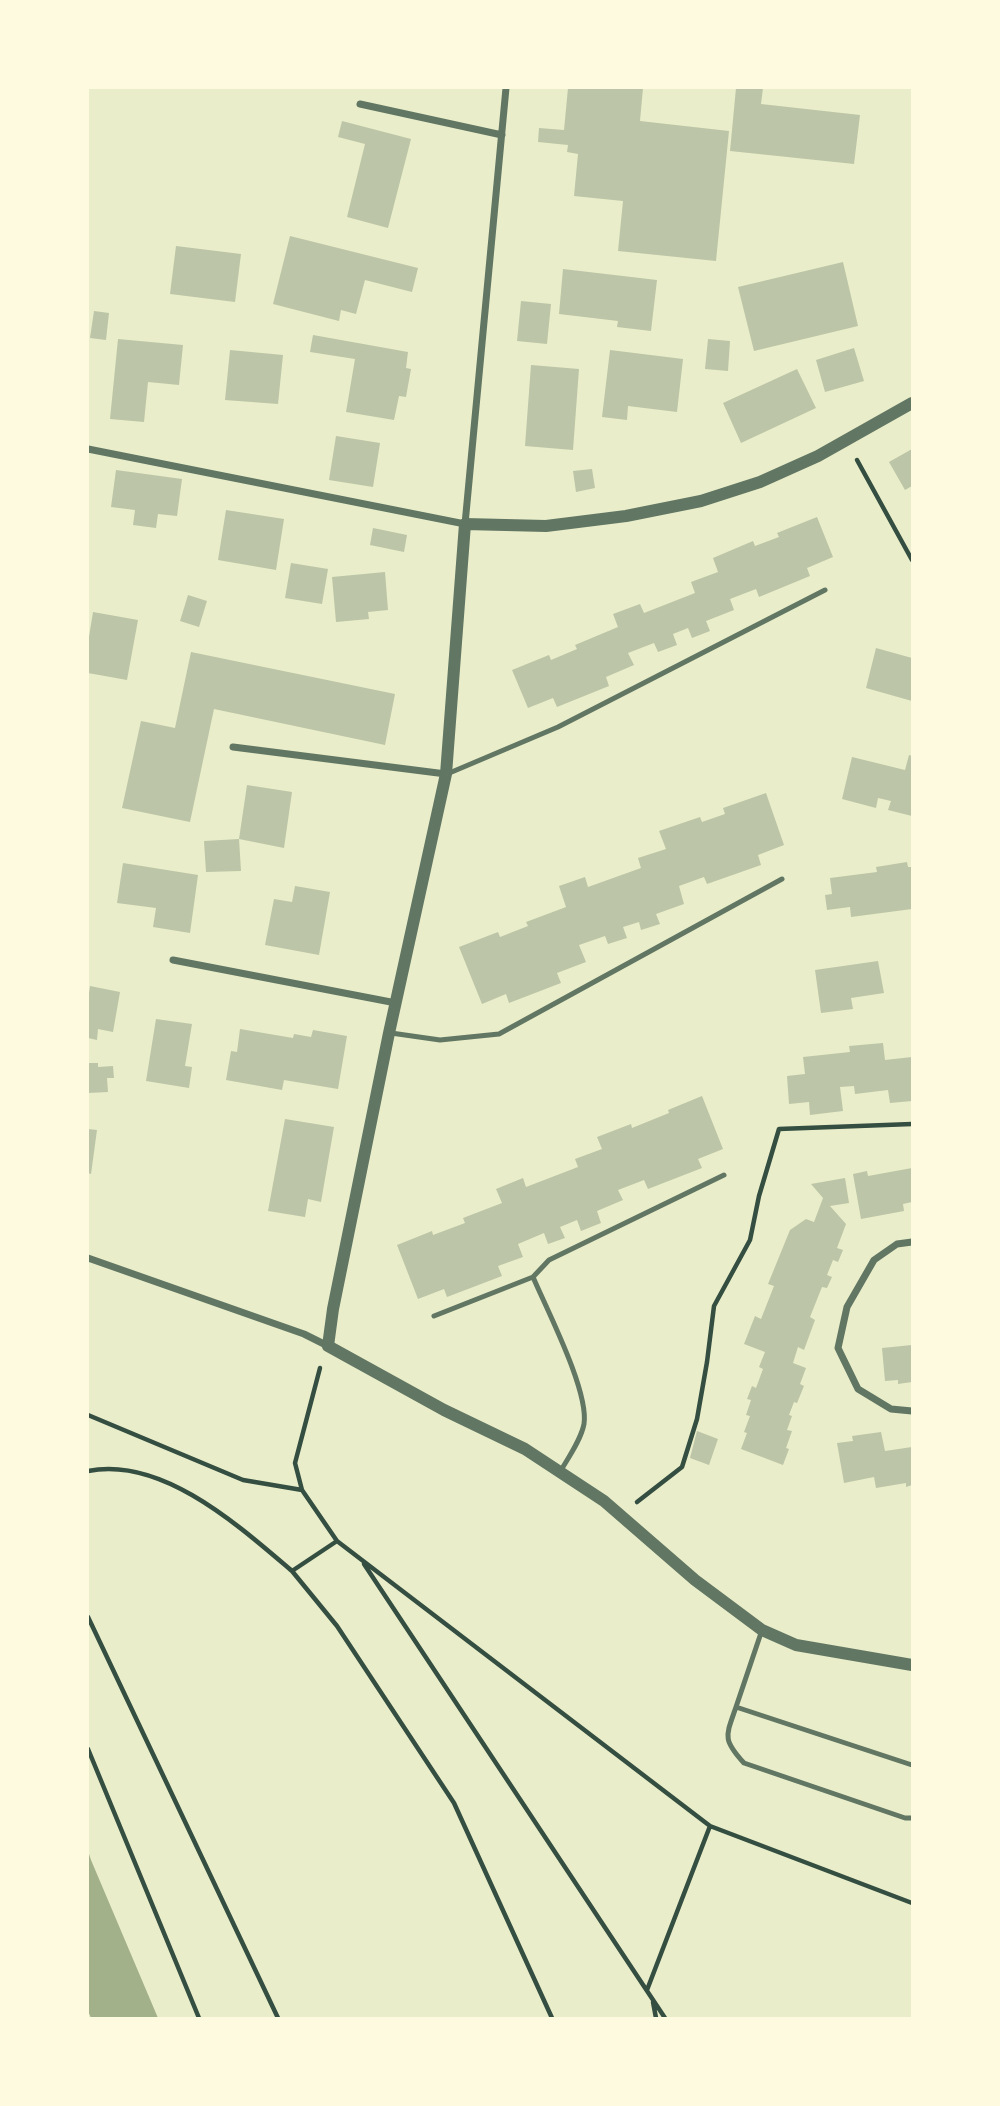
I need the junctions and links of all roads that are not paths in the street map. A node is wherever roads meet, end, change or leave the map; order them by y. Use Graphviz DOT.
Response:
graph roads {
  1 [pos="506,88"];
  2 [pos="360,104"];
  3 [pos="502,135"];
  4 [pos="912,404"];
  5 [pos="88,449"];
  6 [pos="465,524"];
  7 [pos="825,590"];
  8 [pos="233,747"];
  9 [pos="446,774"];
  10 [pos="782,879"];
  11 [pos="173,960"];
  12 [pos="396,1003"];
  13 [pos="390,1033"];
  14 [pos="724,1175"];
  15 [pos="912,1242"];
  16 [pos="88,1258"];
  17 [pos="533,1277"];
  18 [pos="434,1316"];
  19 [pos="327,1346"];
  20 [pos="912,1411"];
  21 [pos="560,1472"];
  22 [pos="762,1630"];
  23 [pos="912,1665"];
  24 [pos="736,1707"];
  25 [pos="912,1765"];
  26 [pos="912,1818"];
  1 -- 3 [label="street"];
  2 -- 3 [label="street"];
  3 -- 6 [label="street"];
  4 -- 6 [label="street"];
  5 -- 6 [label="street"];
  6 -- 9 [label="street"];
  7 -- 9 [label="lane"];
  8 -- 9 [label="street"];
  9 -- 12 [label="street"];
  10 -- 13 [label="lane"];
  11 -- 12 [label="street"];
  12 -- 13 [label="street"];
  13 -- 19 [label="street"];
  14 -- 17 [label="lane"];
  15 -- 20 [label="street"];
  16 -- 19 [label="street"];
  17 -- 18 [label="lane"];
  17 -- 21 [label="lane"];
  19 -- 21 [label="street"];
  21 -- 22 [label="street"];
  22 -- 23 [label="street"];
  22 -- 24 [label="lane"];
  24 -- 25 [label="lane"];
  24 -- 26 [label="lane"];
}
